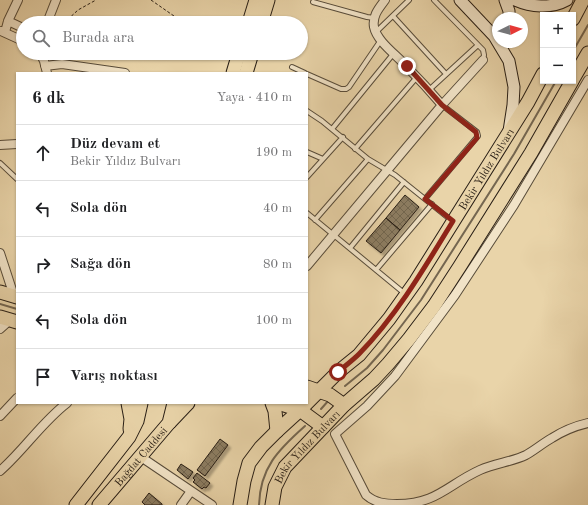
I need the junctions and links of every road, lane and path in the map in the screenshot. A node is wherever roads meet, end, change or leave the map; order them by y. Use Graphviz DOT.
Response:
graph roads {
  1 [pos="18,0"];
  2 [pos="56,0"];
  3 [pos="96,0"];
  4 [pos="151,0"];
  5 [pos="256,0"];
  6 [pos="268,0"];
  7 [pos="386,0"];
  8 [pos="409,0"];
  9 [pos="434,0"];
  10 [pos="460,0"];
  11 [pos="505,0"];
  12 [pos="515,0"];
  13 [pos="567,0"];
  14 [pos="583,0"];
  15 [pos="313,2"];
  16 [pos="509,12"];
  17 [pos="576,13"];
  18 [pos="49,16"];
  19 [pos="72,16"];
  20 [pos="174,16"];
  21 [pos="251,16"];
  22 [pos="263,16"];
  23 [pos="392,16"];
  24 [pos="374,18"];
  25 [pos="8,21"];
  26 [pos="16,25"];
  27 [pos="487,28"];
  28 [pos="492,28"];
  29 [pos="3,31"];
  30 [pos="376,32"];
  31 [pos="16,38"];
  32 [pos="381,40"];
  33 [pos="478,45"];
  34 [pos="588,53"];
  35 [pos="394,54"];
  36 [pos="237,60"];
  37 [pos="250,60"];
  38 [pos="483,60"];
  39 [pos="292,67"];
  40 [pos="46,69"];
  41 [pos="118,72"];
  42 [pos="233,72"];
  43 [pos="246,72"];
  44 [pos="302,72"];
  45 [pos="576,73"];
  46 [pos="446,74"];
  47 [pos="308,75"];
  48 [pos="417,77"];
  49 [pos="540,80"];
  50 [pos="588,80"];
  51 [pos="570,84"];
  52 [pos="429,90"];
  53 [pos="442,105"];
  54 [pos="308,112"];
  55 [pos="332,129"];
  56 [pos="509,132"];
  57 [pos="343,137"];
  58 [pos="16,144"];
  59 [pos="0,145"];
  60 [pos="355,149"];
  61 [pos="308,152"];
  62 [pos="368,159"];
  63 [pos="323,160"];
  64 [pos="0,163"];
  65 [pos="388,170"];
  66 [pos="308,176"];
  67 [pos="16,178"];
  68 [pos="404,182"];
  69 [pos="425,199"];
  70 [pos="432,204"];
  71 [pos="308,214"];
  72 [pos="315,220"];
  73 [pos="453,221"];
  74 [pos="334,235"];
  75 [pos="350,248"];
  76 [pos="0,253"];
  77 [pos="310,257"];
  78 [pos="376,270"];
  79 [pos="0,292"];
  80 [pos="406,295"];
  81 [pos="16,297"];
  82 [pos="308,387"];
  83 [pos="320,391"];
  84 [pos="16,399"];
  85 [pos="308,402"];
  86 [pos="67,404"];
  87 [pos="128,404"];
  88 [pos="141,404"];
  89 [pos="174,404"];
  90 [pos="187,404"];
  91 [pos="272,404"];
  92 [pos="281,404"];
  93 [pos="306,404"];
  94 [pos="344,405"];
  95 [pos="300,410"];
  96 [pos="0,416"];
  97 [pos="169,423"];
  98 [pos="588,423"];
  99 [pos="323,427"];
  100 [pos="277,431"];
  101 [pos="335,434"];
  102 [pos="129,437"];
  103 [pos="141,457"];
  104 [pos="0,471"];
  105 [pos="192,491"];
  106 [pos="76,505"];
  107 [pos="99,505"];
  108 [pos="181,505"];
  109 [pos="212,505"];
  110 [pos="240,505"];
  111 [pos="272,505"];
  1 -- 25 [label="street"];
  2 -- 18 [label="street"];
  3 -- 19 [label="path"];
  4 -- 20 [label="path"];
  5 -- 21 [label="main road"];
  6 -- 22 [label="main road"];
  7 -- 24 [label="street"];
  8 -- 23 [label="lane"];
  9 -- 33 [label="lane"];
  10 -- 27 [label="street"];
  11 -- 16 [label="street"];
  12 -- 13 [label="street"];
  14 -- 17 [label="main road"];
  15 -- 24 [label="lane"];
  23 -- 30 [label="lane"];
  23 -- 46 [label="lane"];
  24 -- 30 [label="street"];
  25 -- 26 [label="street"];
  25 -- 29 [label="street"];
  27 -- 28 [label="street"];
  27 -- 56 [label="street"];
  29 -- 31 [label="street"];
  30 -- 32 [label="street"];
  32 -- 35 [label="street"];
  32 -- 47 [label="lane"];
  33 -- 38 [label="lane"];
  33 -- 46 [label="lane"];
  34 -- 45 [label="main road, Bekir Yıldız Bulvarı"];
  35 -- 48 [label="street"];
  35 -- 55 [label="lane"];
  36 -- 42 [label="main road"];
  37 -- 43 [label="main road"];
  38 -- 53 [label="street"];
  39 -- 44 [label="lane"];
  40 -- 41 [label="street"];
  46 -- 52 [label="lane"];
  48 -- 52 [label="street"];
  48 -- 60 [label="lane"];
  49 -- 56 [label="main road, Bekir Yıldız Bulvarı"];
  50 -- 101 [label="street"];
  51 -- 94 [label="main road, Bekir Yıldız Bulvarı"];
  52 -- 53 [label="street"];
  53 -- 65 [label="street"];
  53 -- 69 [label="lane"];
  54 -- 55 [label="lane"];
  55 -- 57 [label="lane"];
  56 -- 73 [label="main road, Bekir Yıldız Bulvarı"];
  57 -- 60 [label="lane"];
  57 -- 63 [label="lane"];
  58 -- 59 [label="street"];
  60 -- 62 [label="lane"];
  61 -- 63 [label="lane"];
  62 -- 65 [label="lane"];
  62 -- 72 [label="lane"];
  63 -- 66 [label="lane"];
  64 -- 67 [label="lane"];
  65 -- 68 [label="lane"];
  65 -- 74 [label="street"];
  68 -- 69 [label="lane"];
  68 -- 75 [label="lane"];
  69 -- 70 [label="lane"];
  70 -- 73 [label="lane"];
  70 -- 78 [label="lane"];
  71 -- 72 [label="lane"];
  72 -- 74 [label="lane"];
  73 -- 80 [label="main road, Bekir Yıldız Bulvarı"];
  74 -- 75 [label="lane"];
  74 -- 77 [label="street"];
  75 -- 78 [label="lane"];
  76 -- 81 [label="street"];
  78 -- 80 [label="lane"];
  79 -- 81 [label="main road"];
  80 -- 83 [label="main road, Bekir Yıldız Bulvarı"];
  82 -- 83 [label="main road"];
  83 -- 85 [label="main road, Bekir Yıldız Bulvarı"];
  83 -- 94 [label="main road"];
  84 -- 96 [label="street"];
  86 -- 104 [label="street"];
  87 -- 102 [label="main road"];
  88 -- 102 [label="main road, Bağdat Caddesi"];
  89 -- 97 [label="main road, Bağdat Caddesi"];
  90 -- 97 [label="main road"];
  91 -- 100 [label="main road"];
  92 -- 95 [label="main road"];
  93 -- 95 [label="main road, Bekir Yıldız Bulvarı"];
  94 -- 99 [label="main road, Bekir Yıldız Bulvarı"];
  95 -- 99 [label="main road"];
  95 -- 100 [label="main road, Bekir Yıldız Bulvarı"];
  97 -- 103 [label="main road, Bağdat Caddesi"];
  98 -- 101 [label="street"];
  99 -- 101 [label="street"];
  99 -- 111 [label="main road, Bekir Yıldız Bulvarı"];
  100 -- 110 [label="main road, Bekir Yıldız Bulvarı"];
  102 -- 106 [label="main road, Bağdat Caddesi"];
  103 -- 105 [label="street"];
  103 -- 107 [label="main road, Bağdat Caddesi"];
  105 -- 108 [label="street"];
  105 -- 109 [label="street"];
}
